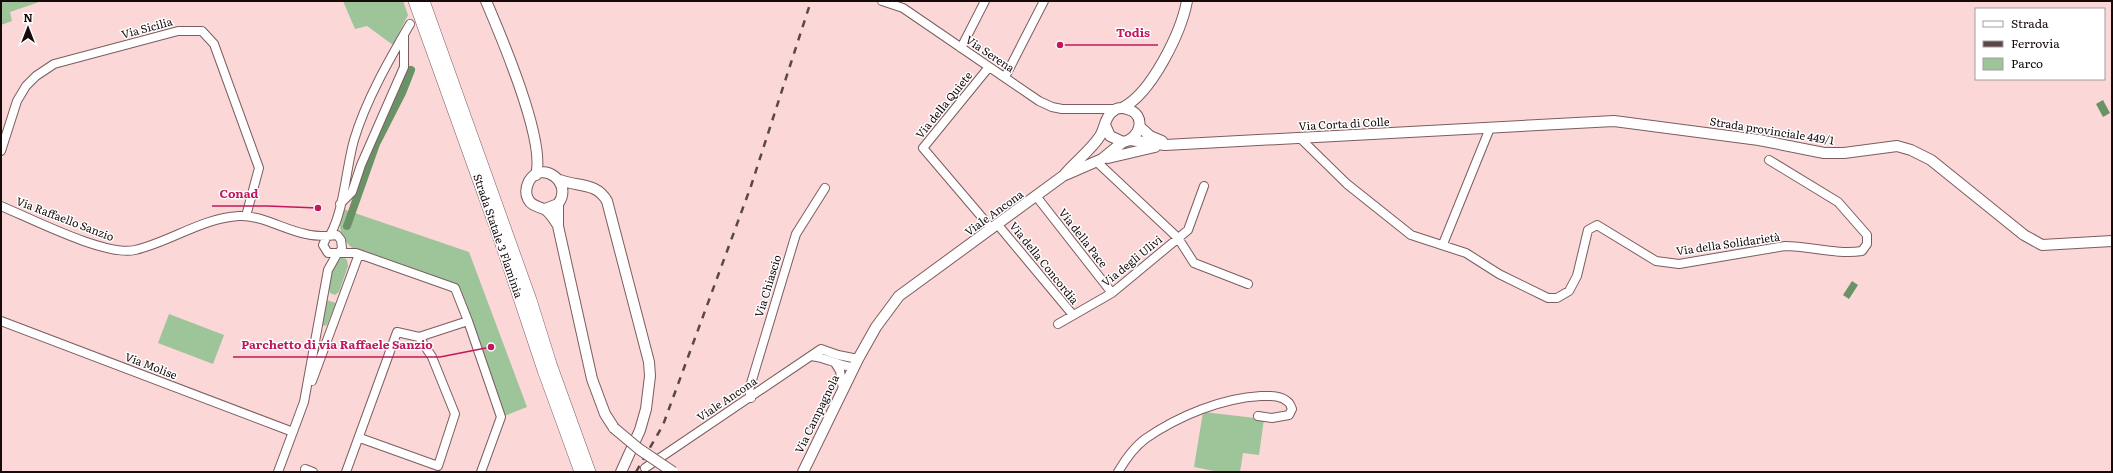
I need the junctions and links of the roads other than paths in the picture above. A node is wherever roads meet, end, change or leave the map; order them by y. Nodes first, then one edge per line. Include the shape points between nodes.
1 (414, 1) edge
2 (424, 1) edge
3 (486, 1) edge
4 (882, 1) edge
5 (985, 1) edge
6 (1044, 1) edge
7 (1187, 1) edge
8 (410, 24) dead end
9 (404, 35) junction
10 (961, 48) junction
11 (989, 67) junction
12 (1005, 77) junction
13 (1140, 94) junction
14 (1090, 108) junction
15 (1119, 109) junction
16 (1137, 115) junction
17 (1106, 125) junction
18 (1516, 126) joint
19 (1140, 127) junction
20 (1490, 128) junction
21 (1300, 138) junction
22 (1127, 141) junction
23 (1169, 145) junction
24 (1, 151) edge
25 (538, 154) junction
26 (1082, 155) junction
27 (1769, 160) dead end
28 (1096, 162) junction
29 (551, 174) junction
30 (536, 175) junction
31 (1063, 176) junction
32 (560, 180) junction
33 (578, 185) junction
34 (1204, 186) dead end
35 (825, 188) dead end
36 (1036, 196) junction
37 (560, 200) junction
38 (340, 204) junction
39 (1, 206) edge
40 (545, 209) junction
41 (246, 216) junction
42 (337, 219) junction
43 (558, 226) junction
44 (995, 227) junction
45 (306, 234) junction
46 (328, 236) junction
47 (1178, 238) junction
48 (341, 240) junction
49 (2112, 241) edge
50 (1443, 244) junction
51 (324, 250) junction
52 (338, 253) junction
53 (357, 254) junction
54 (328, 270) junction
55 (1248, 284) dead end
56 (1112, 293) junction
57 (899, 296) joint
58 (1073, 315) junction
59 (1, 321) edge
60 (468, 321) junction
61 (1058, 324) dead end
62 (419, 338) junction
63 (811, 356) junction
64 (835, 362) junction
65 (855, 363) junction
66 (843, 389) junction
67 (752, 398) junction
68 (304, 402) junction
69 (1258, 416) dead end
70 (293, 432) junction
71 (360, 438) junction
72 (645, 468) dead end
73 (278, 472) edge
74 (346, 472) edge
75 (481, 472) edge
76 (580, 472) edge
77 (590, 472) edge
78 (621, 472) edge
79 (673, 472) edge
80 (803, 472) edge
81 (1118, 472) edge

1 - 76 highway, Strada Statale 3 Flaminia
2 - 77 highway, Strada Statale 3 Flaminia
3 - 25 main road via 514,71
4 - 10 street, Via Serena via 903,8
5 - 10 street
6 - 12 street
7 - 13 main road via 1174,42
8 - 9 street
9 - 38 street via 375,89 355,138
9 - 38 street via 404,67 361,164 352,192
10 - 11 street, Via Serena
11 - 12 street, Via Serena
11 - 44 street, Via della Quiete via 923,148
12 - 14 street, Via Serena via 1052,107
13 - 15 main road via 1132,103
13 - 16 main road
14 - 15 street, Via Serena
14 - 17 street via 1101,114
15 - 16 main road via 1133,111
15 - 17 main road via 1109,114
16 - 19 main road
17 - 22 main road via 1110,136 1118,142
17 - 26 main road, Viale Ancona via 1099,138
18 - 20 main road, Via Corta di Colle
18 - 49 main road, Strada provinciale 449/1 via 1624,122 1759,140 1834,154 1890,146 1903,147 1931,160 2024,234 2042,245
19 - 22 main road via 1135,137
19 - 23 main road, Via Corta di Colle via 1150,136
20 - 21 main road, Via Corta di Colle
20 - 50 street
21 - 23 main road, Via Corta di Colle
21 - 50 street, Via della Solidarietà via 1347,184 1411,234
22 - 23 main road, Via Corta di Colle
22 - 28 main road, Viale Ancona
23 - 28 main road, Viale Ancona via 1126,152
24 - 41 street, Via Sicilia via 17,101 26,86 54,64 178,31 202,31 214,44 259,168
25 - 29 main road
25 - 30 main road via 539,166
26 - 28 street via 1084,162
26 - 31 main road, Viale Ancona
27 - 50 street, Via della Solidarietà via 1838,202 1867,235 1867,244 1862,251 1850,253 1785,246 1678,264 1656,261 1597,225 1588,230 1577,276 1569,291 1557,298 1548,298 1499,274 1466,253
28 - 31 main road, Viale Ancona
28 - 47 street, Via degli Ulivi
29 - 30 main road via 546,172
29 - 32 main road
30 - 40 main road via 528,184 527,195 533,205
31 - 36 main road, Viale Ancona
32 - 33 main road
32 - 37 main road via 563,191
33 - 37 main road
33 - 78 main road via 592,186 607,201 649,362 646,409 640,430
34 - 47 street, Via degli Ulivi via 1188,230
35 - 67 street, Via Chiascio via 796,234 749,390
36 - 44 main road, Viale Ancona
36 - 56 street, Via della Pace
37 - 40 main road
37 - 43 main road
38 - 42 street
39 - 41 street, Via Raffaello Sanzio via 105,248 123,252 137,250 223,219
40 - 43 main road
41 - 45 street, Via Raffaello Sanzio
42 - 46 street
42 - 48 street
43 - 79 main road, bridge via 592,379 605,414 614,428
44 - 57 main road, Viale Ancona
44 - 58 street, Via della Concordia
45 - 46 street, Via Raffaello Sanzio
45 - 51 street, Via Raffaello Sanzio
46 - 48 street
46 - 51 street via 323,242
47 - 55 street, Via degli Ulivi via 1194,262
47 - 56 street, Via degli Ulivi
48 - 52 street via 342,248
48 - 53 street
51 - 52 street via 331,254
51 - 54 street
52 - 53 street
52 - 54 street
53 - 60 street via 455,288
53 - 68 street
54 - 68 street
56 - 58 street, Via degli Ulivi
57 - 65 main road, Via Campagnola via 876,327
58 - 61 street, Via degli Ulivi
59 - 70 street, Via Molise
60 - 62 street
60 - 75 street via 501,417
62 - 71 street via 397,332
62 - 71 street via 432,357 455,414 438,466
63 - 64 street, Via Campagnola via 825,357
63 - 65 street, Viale Ancona via 821,349
63 - 67 street, Viale Ancona
64 - 65 street, Via Campagnola
64 - 66 street via 840,371
65 - 66 main road, Via Campagnola
66 - 80 main road, Via Campagnola
67 - 72 street, Viale Ancona
68 - 70 street
69 - 81 street via 1282,417 1289,415 1292,410 1288,402 1280,397 1269,396 1231,399 1215,404 1145,439 1126,459
70 - 73 street
71 - 74 street

